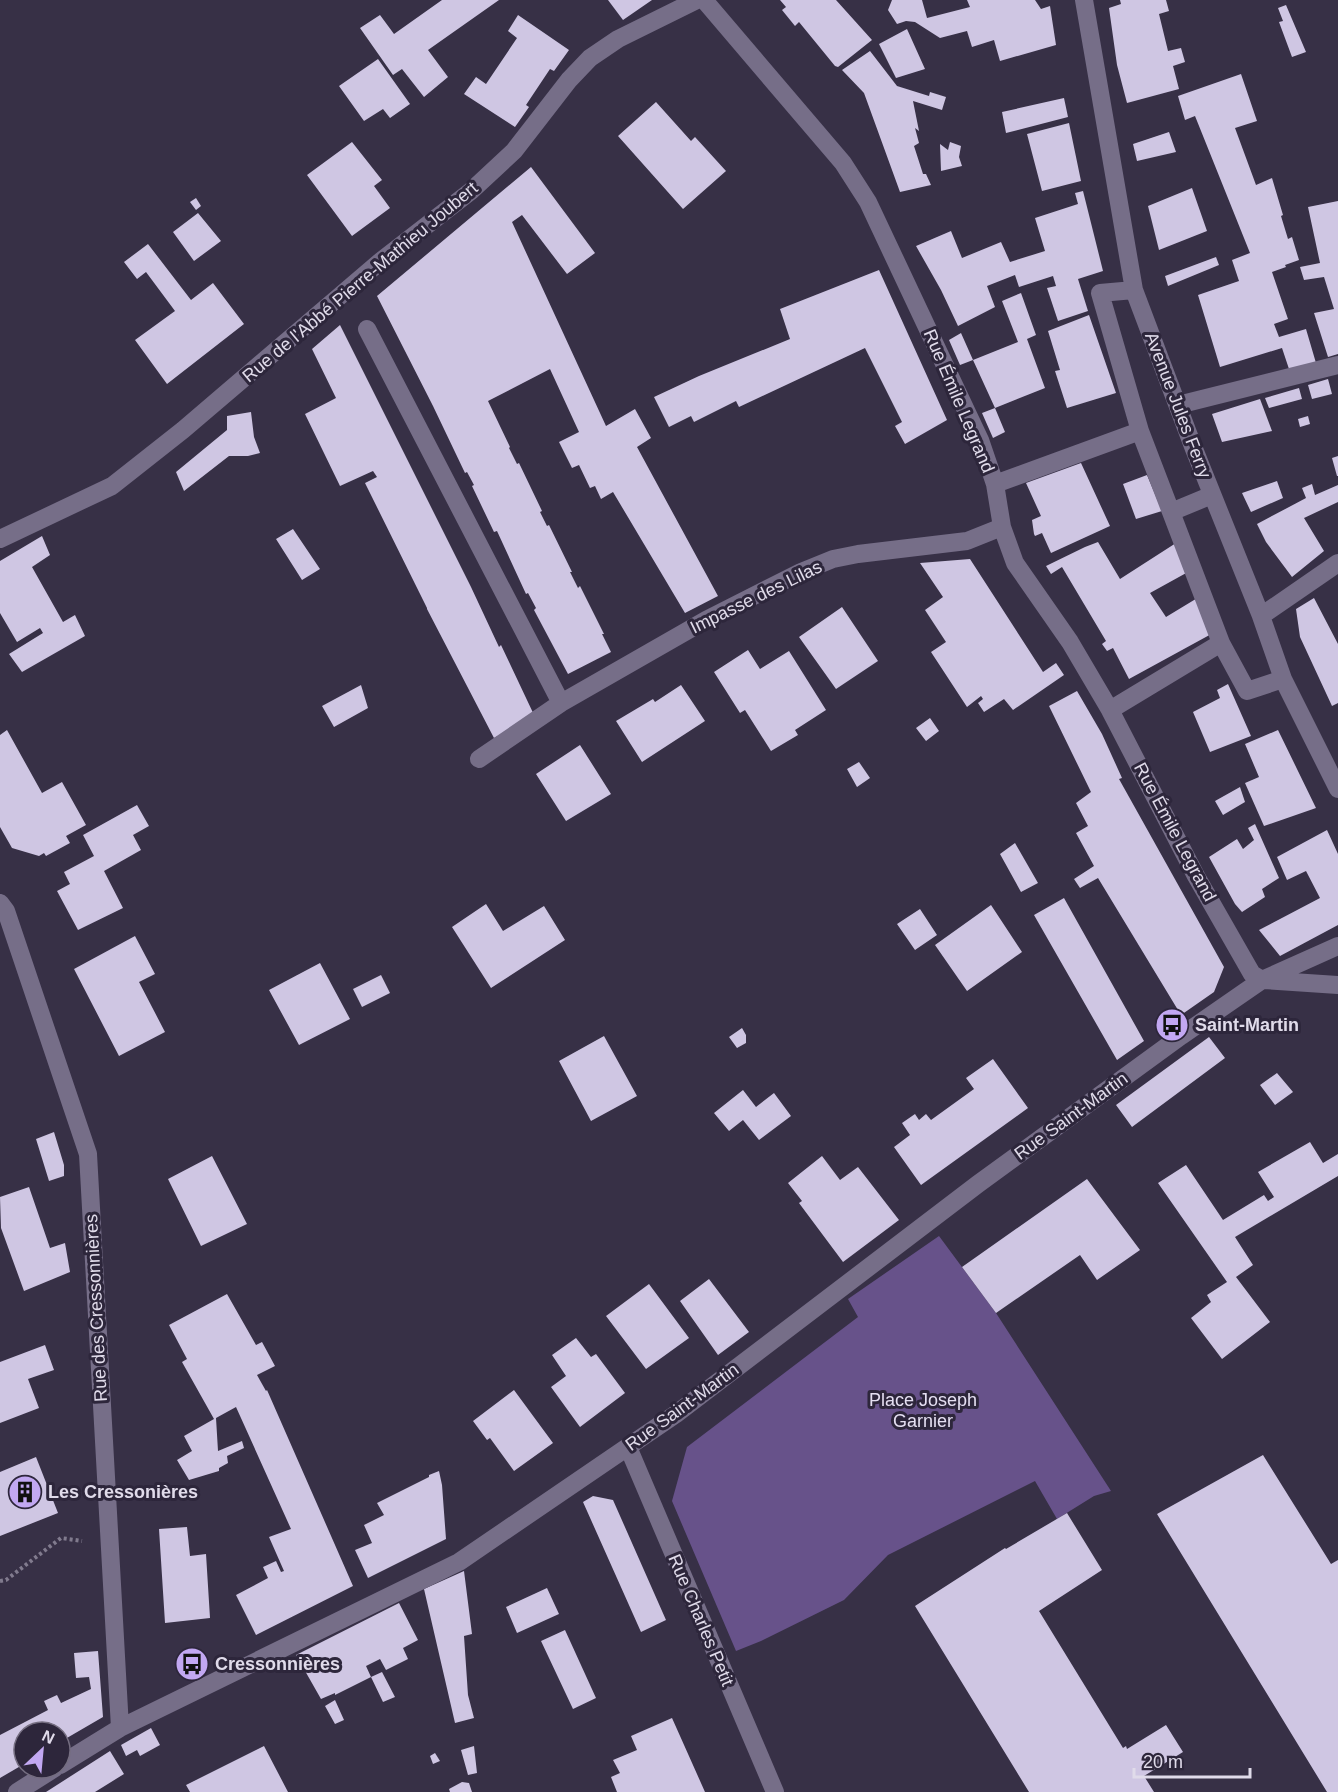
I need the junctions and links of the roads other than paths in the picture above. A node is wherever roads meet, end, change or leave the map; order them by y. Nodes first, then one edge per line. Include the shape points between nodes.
1 (697, 0) edge
2 (704, 0) edge
3 (1084, 0) edge
4 (1134, 290) junction
5 (367, 329) dead end
6 (1338, 364) edge
7 (1178, 405) junction
8 (1140, 431) junction
9 (995, 484) junction
10 (1212, 495) junction
11 (1171, 512) junction
12 (1002, 527) junction
13 (0, 539) edge
14 (1338, 563) edge
15 (1261, 616) junction
16 (1221, 643) junction
17 (1283, 679) junction
18 (561, 703) junction
19 (1110, 710) junction
20 (479, 759) dead end
21 (1338, 789) edge
22 (0, 903) edge
23 (1338, 946) edge
24 (1262, 980) junction
25 (1338, 985) edge
26 (628, 1447) junction
27 (120, 1728) junction
28 (72, 1758) edge
29 (36, 1780) edge
30 (17, 1792) edge
31 (775, 1792) edge

1 - 13 street, Rue de l'Abbé Pierre-Mathieu Joubert via 618,39 590,58 514,151 471,191 382,260 112,486
2 - 9 street, Rue Émile Legrand via 843,163 868,202 980,440
3 - 4 street, Avenue Jules Ferry
4 - 7 street, Avenue Jules Ferry
4 - 8 street via 1100,293
5 - 18 street
6 - 7 street
7 - 10 street, Avenue Jules Ferry
8 - 9 street
8 - 11 street
9 - 12 street, Rue Émile Legrand
10 - 11 street
10 - 15 street, Avenue Jules Ferry
11 - 16 street
12 - 18 street, Impasse des Lilas via 967,541 858,554 822,563 706,620
12 - 19 street, Rue Émile Legrand via 1015,563 1070,642
14 - 15 street
15 - 17 street, Avenue Jules Ferry
16 - 17 street via 1247,692
16 - 19 street
17 - 21 street, Avenue Jules Ferry
18 - 20 street, Impasse des Lilas
19 - 24 street, Rue Émile Legrand via 1196,876 1252,974
22 - 27 street, Rue des Cressonnières via 6,911 88,1154
23 - 24 street, Rue Saint-Martin
24 - 25 street
24 - 26 street, Rue Saint-Martin via 978,1184
26 - 27 street, Rue Saint-Martin via 459,1562
26 - 31 street, Rue Charles Petit
27 - 28 street, Rue Saint-Martin
29 - 30 street

